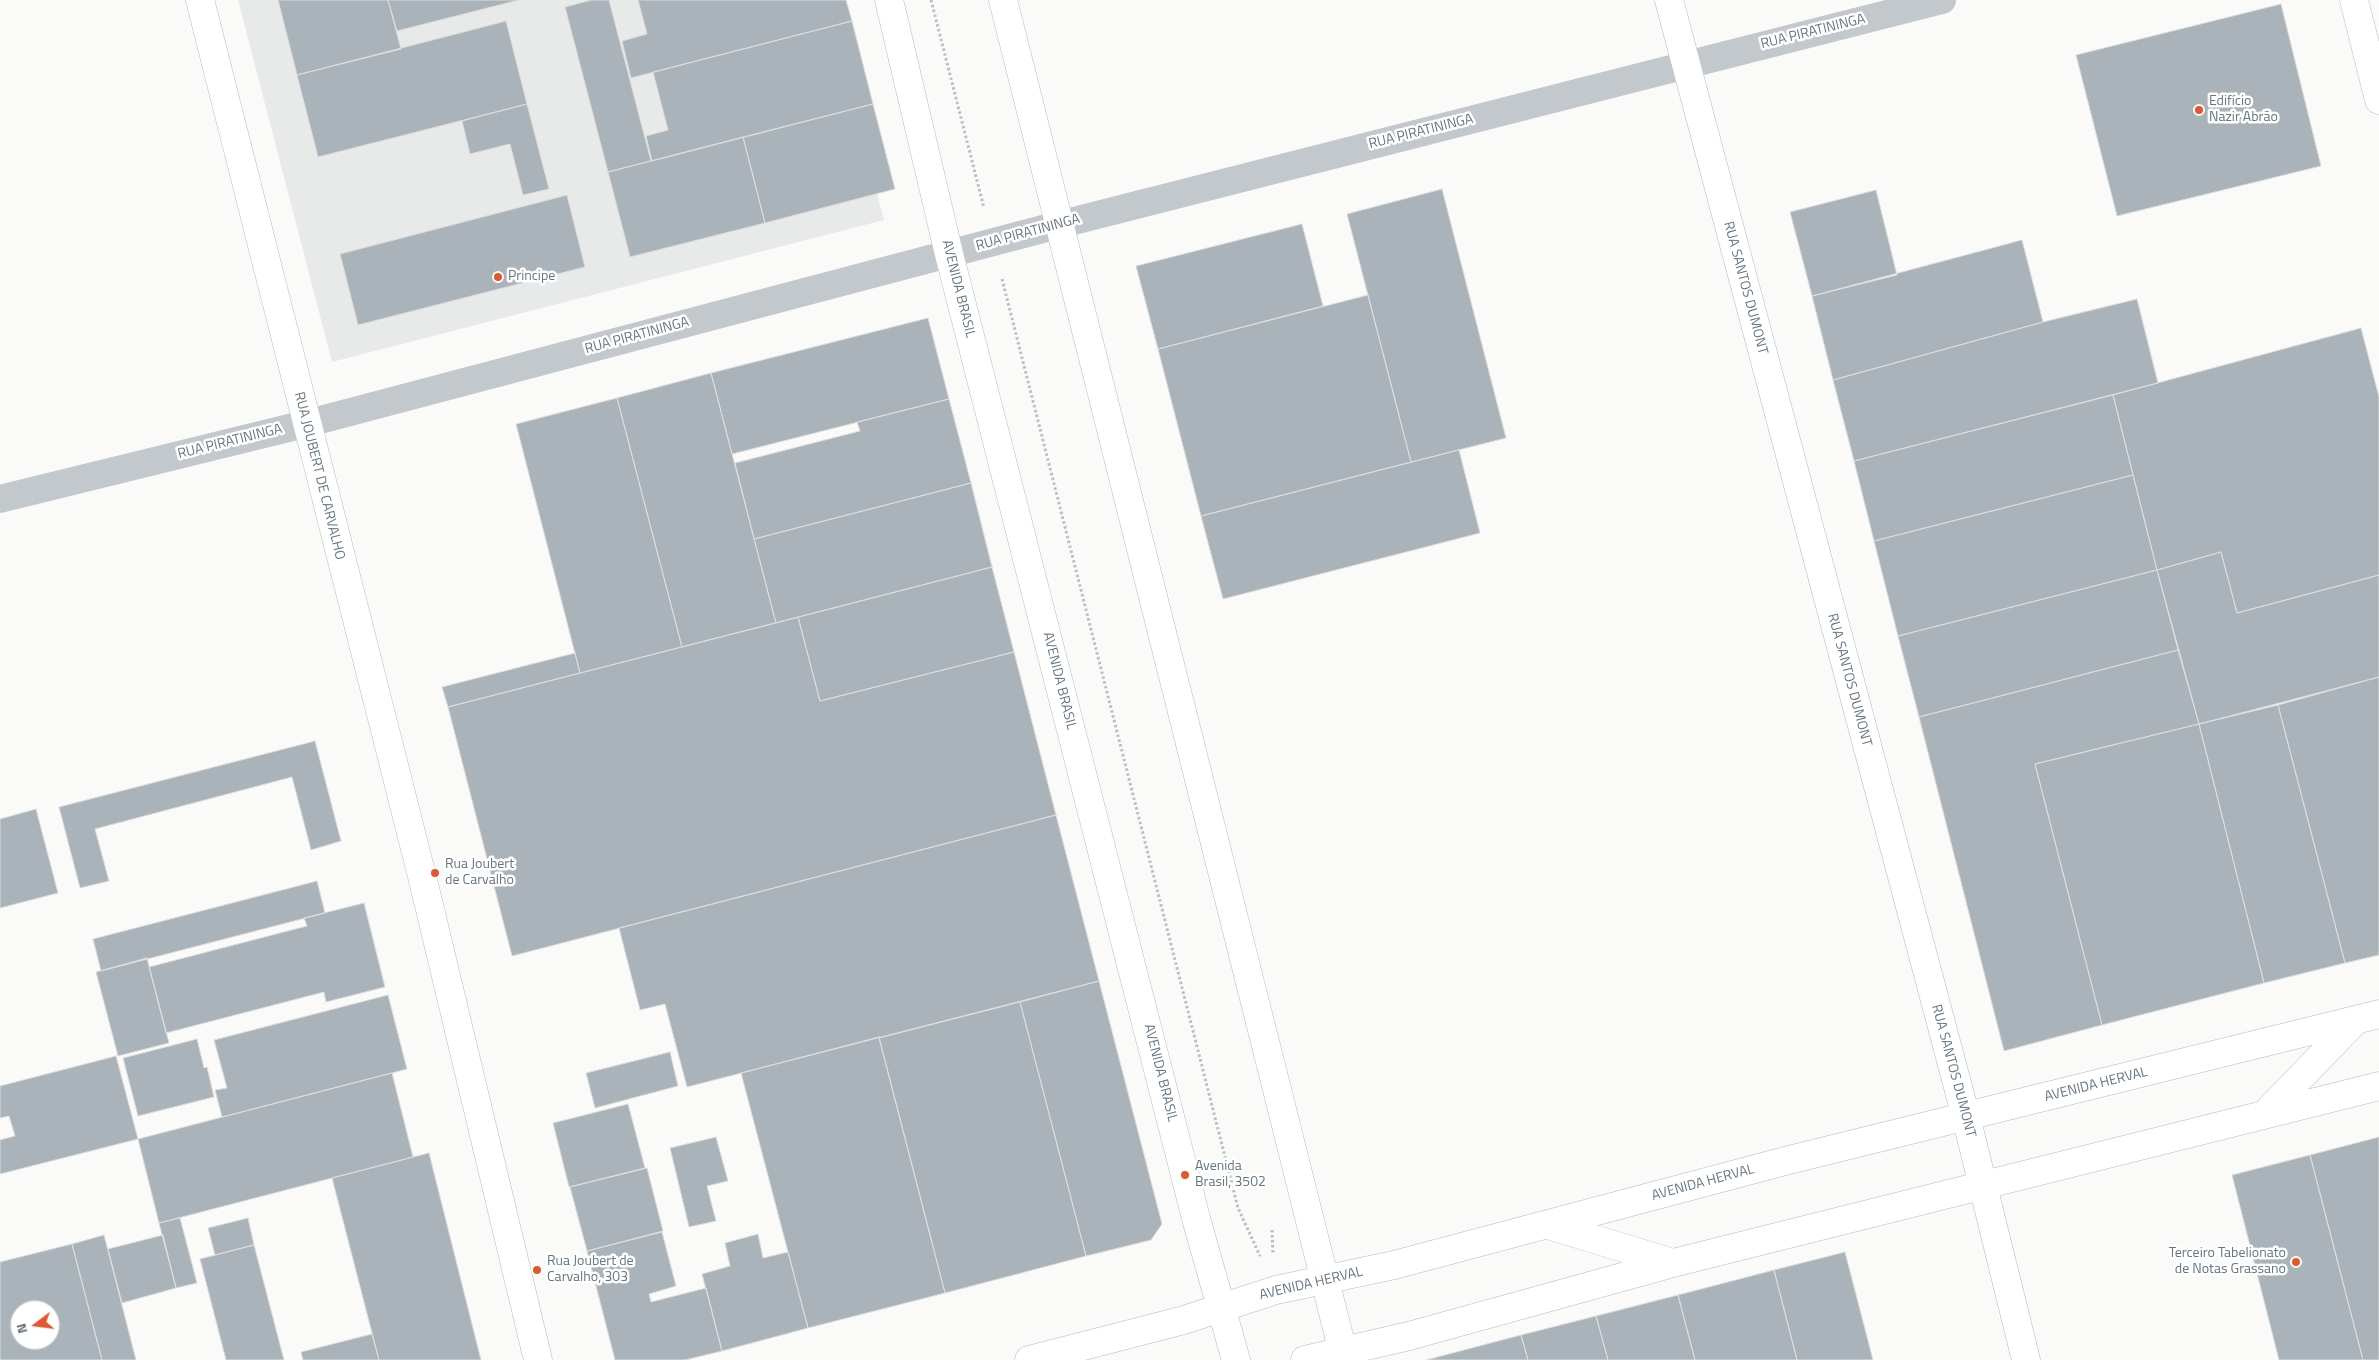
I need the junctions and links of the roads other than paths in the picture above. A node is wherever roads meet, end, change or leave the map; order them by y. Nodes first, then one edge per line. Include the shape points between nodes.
1 (200, 0) edge
2 (889, 0) edge
3 (1004, 0) edge
4 (1669, 0) edge
5 (1942, 0) edge
6 (2354, 0) edge
7 (1686, 65) junction
8 (2379, 100) edge
9 (1058, 225) junction
10 (949, 254) junction
11 (305, 424) junction
12 (0, 499) edge
13 (2368, 1017) edge
14 (2379, 1086) edge
15 (2265, 1114) junction
16 (1966, 1118) junction
17 (1982, 1187) junction
18 (1548, 1225) junction
19 (1672, 1263) junction
20 (1324, 1280) junction
21 (1222, 1306) junction
22 (1344, 1355) edge
23 (538, 1360) edge
24 (1029, 1360) edge
25 (1236, 1360) edge
26 (1305, 1360) edge
27 (2026, 1360) edge

1 - 11 main road, RUA JOUBERT DE CARVALHO
2 - 10 main road, AVENIDA BRASIL
3 - 9 main road
4 - 7 main road, RUA SANTOS DUMONT
5 - 7 street, RUA PIRATININGA
6 - 8 main road
7 - 9 street, RUA PIRATININGA
7 - 16 main road, RUA SANTOS DUMONT
9 - 10 street, RUA PIRATININGA
9 - 20 main road
10 - 11 street, RUA PIRATININGA
10 - 21 main road, AVENIDA BRASIL via 1197,1222
11 - 12 street, RUA PIRATININGA
11 - 23 main road, RUA JOUBERT DE CARVALHO via 422,876
13 - 15 main road
13 - 16 main road, AVENIDA HERVAL
14 - 15 main road
15 - 17 main road
16 - 17 main road, RUA SANTOS DUMONT
16 - 18 main road, AVENIDA HERVAL via 1785,1161
17 - 19 main road
17 - 27 main road, RUA SANTOS DUMONT
18 - 19 main road
18 - 20 main road, AVENIDA HERVAL
19 - 22 main road
20 - 21 main road, AVENIDA HERVAL
20 - 22 main road
21 - 24 main road, AVENIDA HERVAL via 1184,1320
21 - 25 main road, AVENIDA BRASIL
22 - 26 main road

